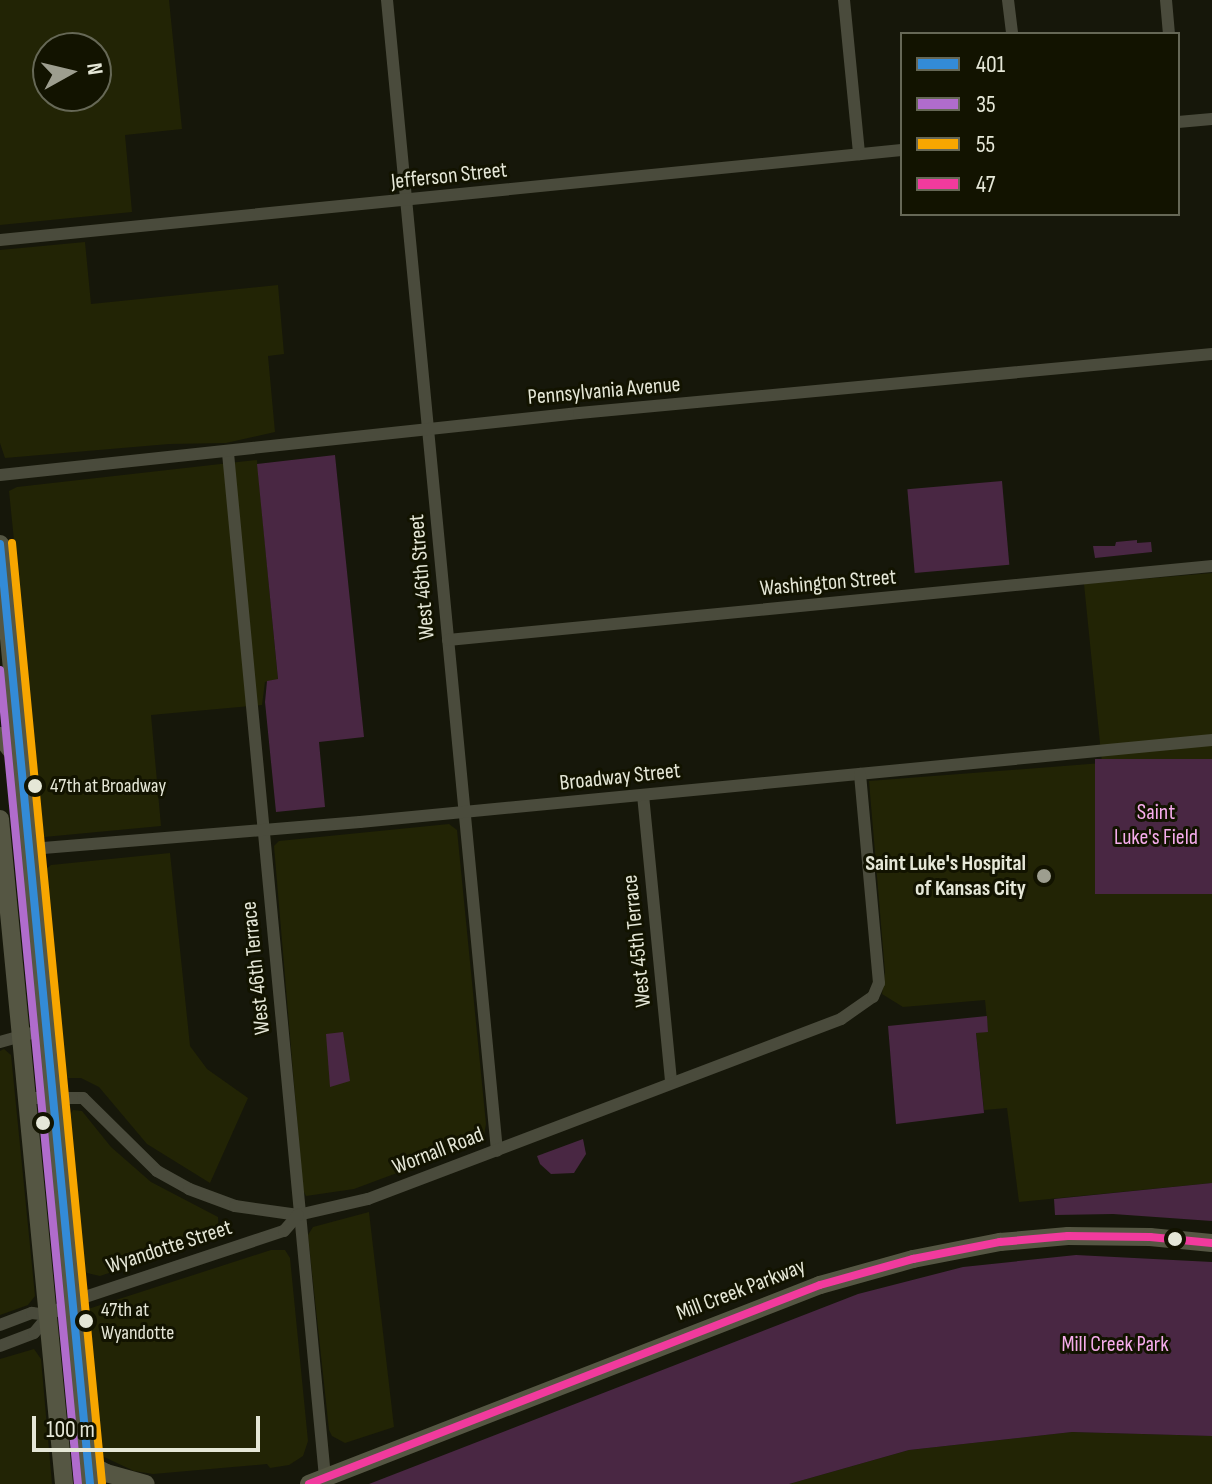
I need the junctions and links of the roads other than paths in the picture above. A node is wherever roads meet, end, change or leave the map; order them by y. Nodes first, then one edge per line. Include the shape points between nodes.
1 (387, 0) edge
2 (844, 0) edge
3 (1008, 0) edge
4 (1166, 0) edge
5 (1012, 32) edge
6 (1169, 32) edge
7 (1212, 119) edge
8 (1180, 122) edge
9 (900, 150) edge
10 (859, 154) junction
11 (406, 200) junction
12 (0, 240) edge
13 (1212, 354) edge
14 (428, 428) junction
15 (228, 453) junction
16 (0, 475) edge
17 (0, 544) edge
18 (1212, 566) edge
19 (448, 640) junction
20 (9, 714) edge
21 (0, 736) edge
22 (1212, 740) edge
23 (23, 765) junction
24 (860, 774) junction
25 (643, 795) junction
26 (465, 812) junction
27 (0, 819) edge
28 (262, 830) junction
29 (31, 849) junction
30 (46, 1029) junction
31 (22, 1034) junction
32 (0, 1042) edge
33 (671, 1083) junction
34 (53, 1096) junction
35 (28, 1098) junction
36 (497, 1151) junction
37 (298, 1215) junction
38 (1212, 1243) edge
39 (73, 1301) junction
40 (49, 1315) junction
41 (0, 1325) edge
42 (0, 1346) edge
43 (88, 1463) junction
44 (317, 1481) edge
45 (64, 1484) edge
46 (90, 1484) edge
47 (146, 1484) edge

1 - 11 street, West 46th Street
2 - 10 street
3 - 5 street
4 - 6 street
7 - 8 street
9 - 10 street, Jefferson Street
10 - 11 street, Jefferson Street
11 - 12 street, Jefferson Street
11 - 14 street, West 46th Street
13 - 14 street, Pennsylvania Avenue
14 - 15 street, Pennsylvania Avenue
14 - 19 street, West 46th Street
15 - 16 street, Pennsylvania Avenue
15 - 28 street, West 46th Terrace
17 - 20 main road
18 - 19 street, Washington Street
19 - 26 street, West 46th Street
20 - 23 main road
21 - 23 main road
22 - 24 street, Broadway Street
23 - 29 main road
24 - 25 street, Broadway Street
24 - 33 street, Wornall Road via 879,983 873,997 841,1019
25 - 26 street, Broadway Street
25 - 33 street, West 45th Terrace
26 - 28 street, Broadway Street
26 - 36 street, West 46th Street
27 - 31 main road
28 - 29 street, Broadway Street
28 - 37 street, West 46th Terrace
29 - 30 main road
30 - 31 street
30 - 34 main road
31 - 32 street
31 - 35 main road
33 - 36 street, Wornall Road
34 - 35 street, Wornall Road
34 - 37 street, Wornall Road via 83,1098 157,1171 189,1189 235,1206
34 - 39 main road
35 - 40 main road
36 - 37 street, Wornall Road via 368,1199
37 - 39 street, Wyandotte Street via 284,1231
37 - 44 street, West 46th Terrace
38 - 44 main road, Mill Creek Parkway via 1068,1236 1000,1242 913,1259 820,1285
39 - 40 street, Wyandotte Street
39 - 43 main road
40 - 41 street, Wyandotte Street via 32,1313
40 - 42 street, Wyandotte Street via 34,1333
40 - 45 main road
43 - 46 main road
43 - 47 main road

